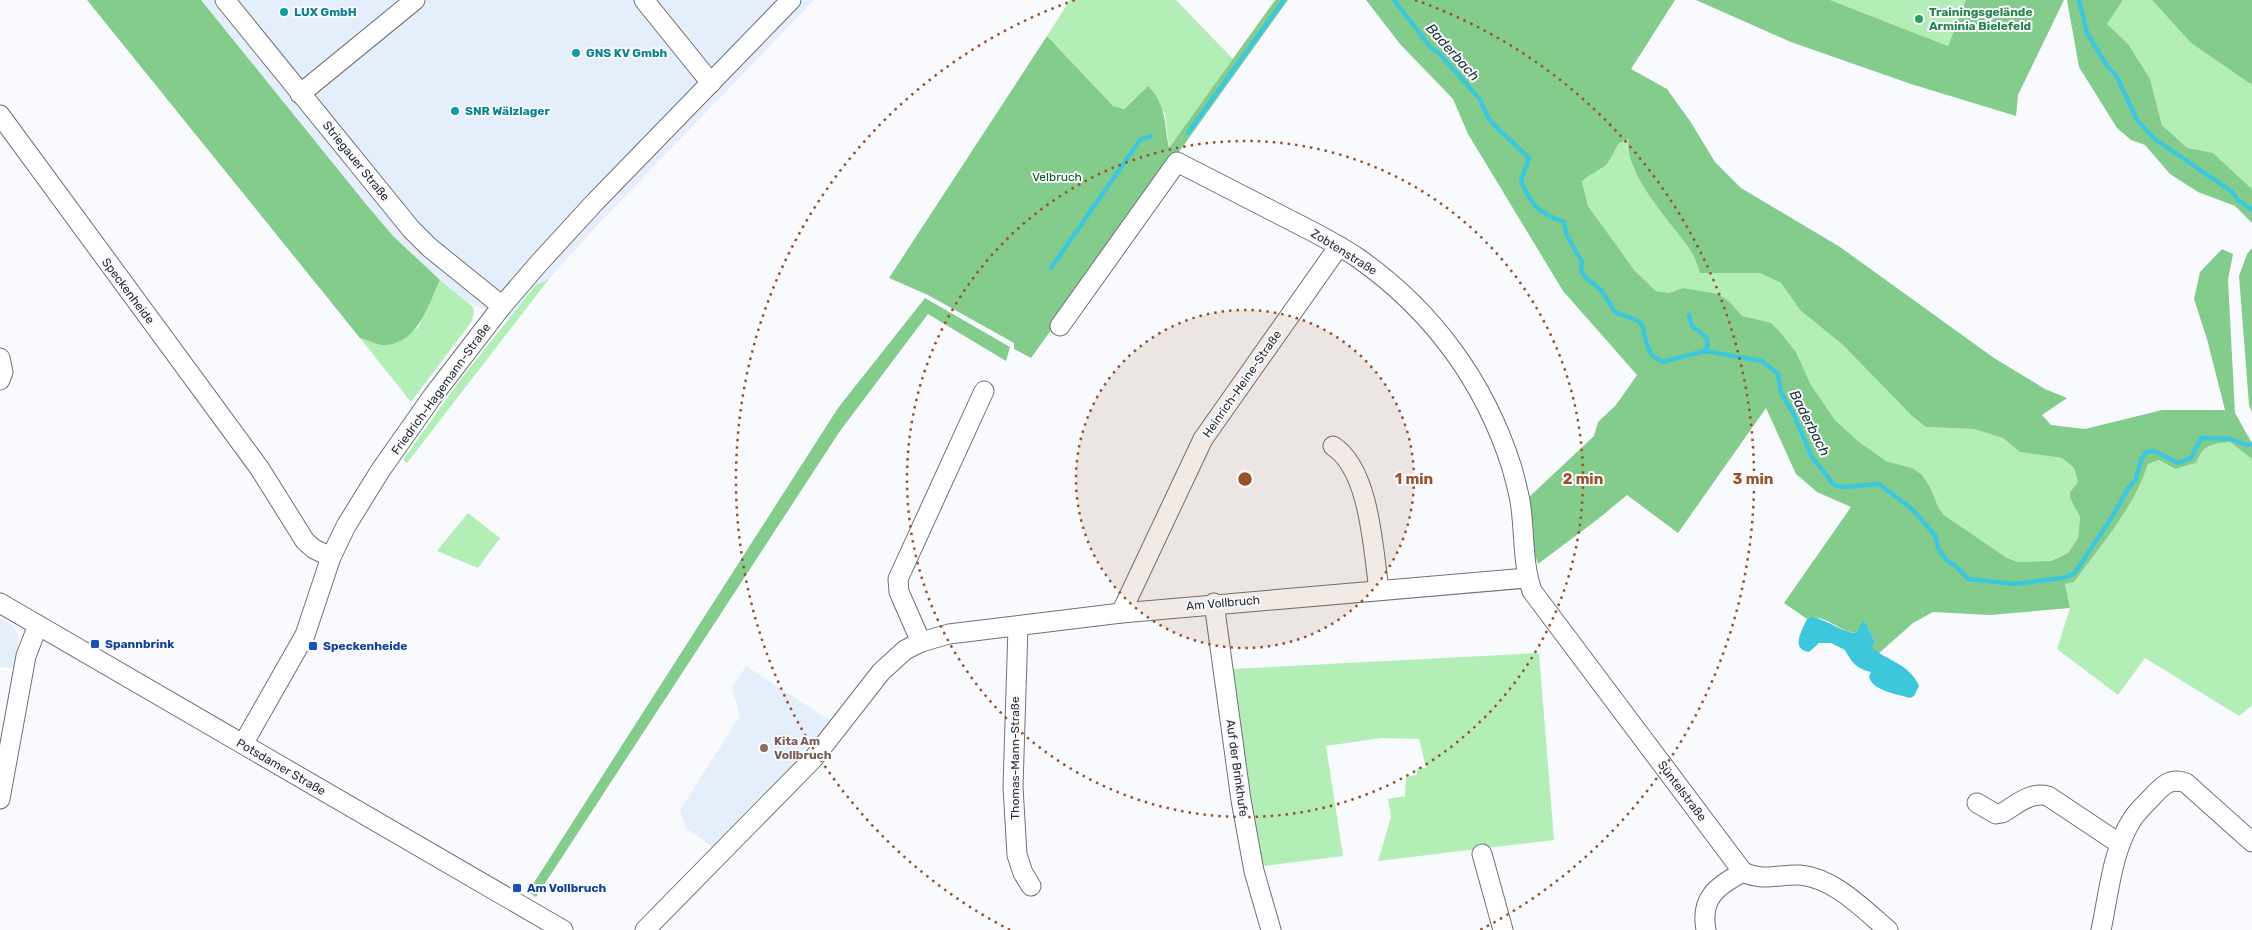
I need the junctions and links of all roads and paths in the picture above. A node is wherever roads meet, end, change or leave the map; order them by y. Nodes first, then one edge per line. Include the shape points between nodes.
1 (225, 0) edge
2 (415, 0) edge
3 (644, 0) edge
4 (791, 0) edge
5 (711, 83) junction
6 (300, 94) junction
7 (0, 115) edge
8 (1339, 246) junction
9 (502, 306) junction
10 (1060, 326) dead end
11 (0, 358) edge
12 (0, 380) edge
13 (984, 391) dead end
14 (1333, 446) dead end
15 (331, 557) junction
16 (1527, 578) junction
17 (1379, 590) junction
18 (0, 603) edge
19 (1214, 603) junction
20 (1121, 613) junction
21 (38, 625) junction
22 (1018, 627) junction
23 (921, 642) junction
24 (243, 744) junction
25 (0, 798) edge
26 (1977, 803) dead end
27 (2252, 842) edge
28 (2120, 844) junction
29 (1482, 854) dead end
30 (1743, 872) junction
31 (1031, 886) dead end
32 (562, 930) edge
33 (644, 930) edge
34 (1271, 930) edge
35 (1503, 930) edge
36 (1706, 930) edge
37 (1888, 930) edge
38 (2101, 930) edge

1 - 6 street, Striegauer Straße
2 - 6 street
3 - 5 street
4 - 5 street, Friedrich-Hagemann-Straße
5 - 9 street, Friedrich-Hagemann-Straße via 595,202
6 - 9 street, Striegauer Straße via 411,229
7 - 15 street, Speckenheide via 260,469 305,542
8 - 10 street, Zobtenstraße via 1177,162
8 - 16 street, Zobtenstraße via 1396,287 1421,310 1476,385 1512,468 1520,500
8 - 20 street, Heinrich-Heine-Straße via 1206,433
9 - 15 street, Friedrich-Hagemann-Straße via 380,471
11 - 12 street via 3,372
13 - 23 street via 898,579 899,592
14 - 17 street via 1343,452 1358,479 1367,510
15 - 24 street, Friedrich-Hagemann-Straße via 305,635
16 - 17 street, Am Vollbruch
16 - 30 street, Süntelstraße via 1539,602
17 - 19 street, Am Vollbruch
18 - 21 street, Potsdamer Straße
19 - 20 street, Am Vollbruch
19 - 34 street, Auf der Brinkhufe via 1241,800 1254,871
20 - 22 street, Am Vollbruch
21 - 24 street, Potsdamer Straße
21 - 25 street via 26,656
22 - 23 street, Am Vollbruch via 949,634
22 - 31 street, Thomas-Mann-Straße via 1013,787 1017,855
23 - 33 street, Am Vollbruch via 905,650 881,672 813,759
24 - 32 street, Potsdamer Straße
26 - 28 street via 1996,814 2040,793
27 - 28 street via 2195,790 2177,780 2160,787 2133,817
28 - 38 street
29 - 35 street
30 - 36 street via 1713,893 1706,905
30 - 37 street via 1754,878 1800,875 1823,881 1848,896

